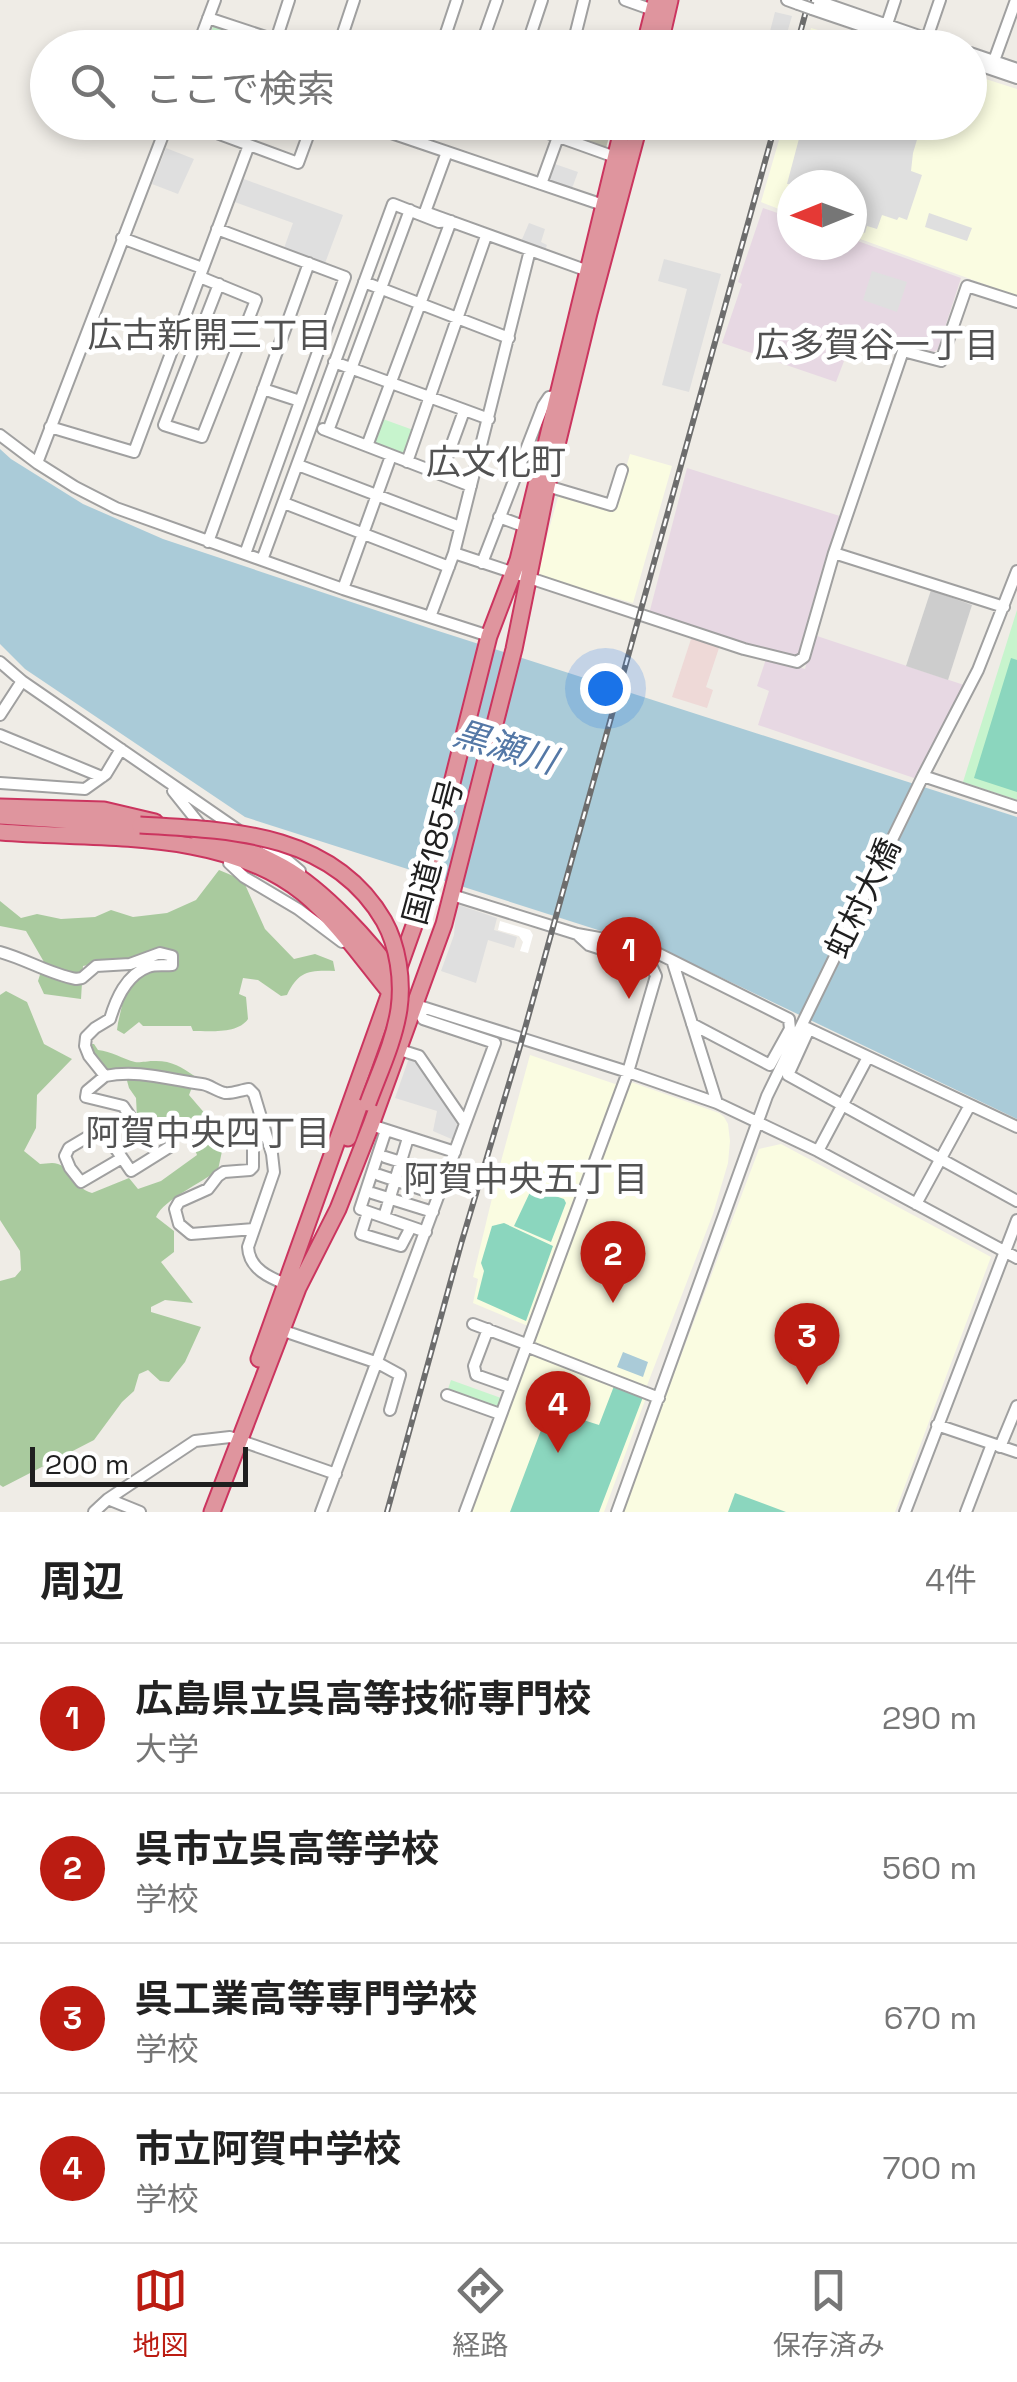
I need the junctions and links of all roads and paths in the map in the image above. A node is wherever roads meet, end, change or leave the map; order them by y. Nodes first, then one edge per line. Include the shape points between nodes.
1 (215, 0) edge
2 (289, 0) edge
3 (354, 0) edge
4 (457, 0) edge
5 (496, 0) edge
6 (542, 0) edge
7 (584, 0) edge
8 (625, 0) edge
9 (670, 0) edge
10 (895, 0) edge
11 (940, 0) edge
12 (1016, 0) edge
13 (792, 2) edge
14 (814, 4) edge
15 (655, 5) edge
16 (208, 18) junction
17 (886, 29) junction
18 (204, 30) edge
19 (245, 30) edge
20 (279, 30) edge
21 (344, 30) edge
22 (447, 30) edge
23 (486, 30) edge
24 (532, 30) edge
25 (576, 30) edge
26 (649, 30) edge
27 (663, 30) edge
28 (889, 30) edge
29 (931, 30) edge
30 (987, 62) edge
31 (987, 64) edge
32 (992, 65) junction
33 (1015, 70) edge
34 (161, 140) edge
35 (236, 140) edge
36 (306, 140) edge
37 (411, 140) edge
38 (552, 140) edge
39 (575, 140) edge
40 (619, 140) edge
41 (634, 140) edge
42 (249, 145) junction
43 (446, 152) junction
44 (614, 157) junction
45 (541, 184) junction
46 (610, 207) junction
47 (410, 210) junction
48 (450, 221) junction
49 (218, 229) junction
50 (486, 236) junction
51 (122, 238) junction
52 (530, 250) junction
53 (309, 263) junction
54 (588, 271) junction
55 (201, 272) junction
56 (364, 282) junction
57 (219, 284) junction
58 (381, 288) junction
59 (1017, 302) edge
60 (420, 303) junction
61 (456, 318) junction
62 (509, 338) junction
63 (334, 362) junction
64 (351, 368) junction
65 (392, 382) junction
66 (262, 389) junction
67 (558, 396) junction
68 (431, 397) junction
69 (300, 401) junction
70 (464, 410) junction
71 (489, 419) junction
72 (312, 425) junction
73 (50, 427) junction
74 (328, 430) junction
75 (0, 435) edge
76 (367, 446) junction
77 (391, 456) junction
78 (407, 462) junction
79 (37, 463) junction
80 (298, 465) junction
81 (622, 470) dead end
82 (440, 474) junction
83 (471, 486) junction
84 (547, 486) junction
85 (376, 495) junction
86 (284, 503) junction
87 (499, 517) junction
88 (460, 527) junction
89 (526, 527) junction
90 (362, 532) junction
91 (208, 542) junction
92 (454, 553) junction
93 (834, 553) junction
94 (245, 554) junction
95 (262, 560) junction
96 (482, 563) junction
97 (449, 566) junction
98 (1017, 570) edge
99 (521, 575) junction
100 (343, 588) junction
101 (1004, 607) junction
102 (430, 618) junction
103 (488, 638) junction
104 (0, 662) edge
105 (22, 682) junction
106 (0, 715) edge
107 (0, 735) edge
108 (121, 748) junction
109 (152, 769) junction
110 (924, 776) junction
111 (102, 777) junction
112 (0, 784) edge
113 (0, 807) edge
114 (1017, 807) edge
115 (0, 816) edge
116 (201, 826) dead end
117 (0, 828) edge
118 (140, 829) junction
119 (230, 863) dead end
120 (453, 892) junction
121 (331, 905) junction
122 (577, 934) junction
123 (0, 952) edge
124 (672, 962) junction
125 (375, 974) junction
126 (395, 975) junction
127 (389, 992) junction
128 (416, 1005) junction
129 (800, 1023) junction
130 (692, 1024) junction
131 (400, 1050) junction
132 (868, 1057) junction
133 (628, 1072) junction
134 (105, 1076) junction
135 (717, 1104) junction
136 (844, 1104) junction
137 (970, 1105) junction
138 (758, 1121) junction
139 (465, 1124) junction
140 (1017, 1127) edge
141 (378, 1128) junction
142 (266, 1136) junction
143 (408, 1138) junction
144 (818, 1151) junction
145 (455, 1152) junction
146 (385, 1157) dead end
147 (122, 1158) junction
148 (941, 1158) junction
149 (402, 1162) junction
150 (379, 1175) dead end
151 (446, 1176) junction
152 (395, 1181) junction
153 (372, 1193) dead end
154 (440, 1194) junction
155 (390, 1198) junction
156 (1017, 1201) edge
157 (916, 1204) junction
158 (368, 1212) junction
159 (433, 1212) junction
160 (384, 1217) junction
161 (1017, 1220) edge
162 (411, 1227) junction
163 (254, 1228) junction
164 (426, 1232) junction
165 (1006, 1252) junction
166 (1017, 1258) edge
167 (292, 1286) junction
168 (473, 1324) dead end
169 (488, 1329) junction
170 (281, 1330) junction
171 (526, 1345) junction
172 (378, 1362) junction
173 (510, 1387) junction
174 (447, 1395) dead end
175 (659, 1398) junction
176 (1017, 1406) edge
177 (390, 1410) dead end
178 (500, 1414) junction
179 (938, 1425) junction
180 (234, 1438) junction
181 (996, 1445) junction
182 (1017, 1452) edge
183 (336, 1474) junction
184 (108, 1499) junction
185 (94, 1512) edge
186 (140, 1512) edge
187 (201, 1512) edge
188 (212, 1512) edge
189 (321, 1512) edge
190 (465, 1512) edge
191 (617, 1512) edge
192 (905, 1512) edge
193 (966, 1512) edge

1 - 16 street
2 - 20 street
3 - 21 street
4 - 22 street
5 - 23 street
6 - 24 street
7 - 25 street
8 - 15 street
9 - 27 highway
10 - 17 street
11 - 29 street
12 - 32 street
13 - 14 street, bridge
14 - 17 street
15 - 26 highway
16 - 18 street
16 - 19 street
17 - 28 street
30 - 32 street
31 - 32 street
32 - 33 street
34 - 51 street
35 - 42 street
36 - 42 street via 298,163
37 - 43 street
38 - 45 street
39 - 44 street
40 - 44 highway, 国道185号
41 - 46 highway, 国道185号
42 - 49 street
43 - 45 street
43 - 48 street via 425,212
44 - 46 highway, 国道185号
45 - 46 street
46 - 54 highway, 国道185号
46 - 84 highway, 国道185号
47 - 48 street
47 - 56 street via 393,204
47 - 58 street
48 - 50 street
48 - 60 street
49 - 53 street
49 - 55 street
50 - 52 street
50 - 61 street
51 - 55 street
51 - 73 street
52 - 54 street
52 - 62 street
53 - 66 street
53 - 69 street via 345,277
54 - 67 highway, 国道185号
55 - 57 street
55 - 73 street via 134,452
56 - 58 street
56 - 63 street
57 - 57 street via 256,300 202,437 164,424
58 - 60 street
58 - 64 street
59 - 93 street via 968,286 941,361 902,351
60 - 61 street
60 - 65 street
61 - 62 street
61 - 68 street
62 - 71 street
63 - 64 street
63 - 72 street
64 - 65 street
64 - 74 street
65 - 68 street
65 - 76 street
66 - 69 street
66 - 91 street
67 - 87 street via 542,406
67 - 89 highway, 国道185号
68 - 70 street
68 - 78 street
69 - 94 street
70 - 71 street
70 - 82 street
71 - 83 street
72 - 74 street
72 - 80 street
73 - 79 street
74 - 76 street
75 - 79 street
76 - 77 street
77 - 78 street
77 - 85 street
78 - 82 street
79 - 91 street via 116,508
80 - 85 street
80 - 86 street
81 - 84 street via 611,505
82 - 83 street
83 - 88 street
84 - 99 highway, 国道185号
85 - 88 street
85 - 90 street
86 - 90 street
86 - 95 street
87 - 89 street
87 - 96 street
88 - 92 street
89 - 99 highway, 国道185号
90 - 97 street
90 - 100 street
91 - 94 street
92 - 96 street
92 - 97 street
93 - 99 street via 804,657 796,662
93 - 101 street
94 - 95 street
95 - 100 street
96 - 99 street
97 - 102 street
98 - 101 street, 虹村大橋
99 - 103 highway, 国道185号
99 - 120 highway, 国道185号 via 514,649
100 - 102 street
101 - 110 street, 虹村大橋
102 - 103 street
103 - 126 highway, 国道185号 via 426,888
104 - 105 street
105 - 106 street
105 - 108 street
107 - 111 street
108 - 109 street
108 - 111 street
109 - 116 street
109 - 121 street via 279,853
110 - 114 street
110 - 129 street, 虹村大橋
111 - 112 street via 86,789
113 - 121 highway via 104,810 197,832 278,864
115 - 118 highway
117 - 118 highway
117 - 125 highway via 200,847 252,863 316,905
118 - 167 highway, bridge via 230,833 304,850 361,887 392,940 400,990 391,1043
119 - 125 street via 319,923
120 - 122 street
120 - 128 highway, 国道185号
121 - 126 highway
122 - 124 street via 626,943
122 - 133 street via 590,945 651,965 656,976
123 - 134 street via 76,979 96,966 130,964 160,952 172,956 172,964 134,976 110,1019 86,1037 89,1056
124 - 129 street
124 - 130 street
125 - 127 highway
126 - 127 highway, 国道185号
126 - 128 highway
127 - 128 highway
127 - 167 highway, 国道185号
128 - 131 highway, 国道185号
128 - 133 street
128 - 139 street via 423,1019 495,1044
129 - 130 street via 770,1065
129 - 132 street
129 - 136 street via 788,1075
129 - 138 street
130 - 135 street
131 - 139 street via 419,1056
131 - 141 highway, 国道185号
132 - 136 street
132 - 137 street
133 - 135 street
133 - 171 street
134 - 142 street via 167,1076 228,1094 248,1088
134 - 147 street via 87,1092 88,1100 123,1106 134,1122 172,1141 134,1170
135 - 138 street
136 - 144 street
136 - 148 street
137 - 140 street
137 - 148 street
138 - 144 street
138 - 175 street
139 - 145 street
141 - 143 street
141 - 158 street via 360,1209
141 - 167 highway, 国道185号
142 - 163 street via 274,1172
142 - 163 street via 253,1137 250,1170 224,1172 175,1209 190,1234
143 - 145 street
143 - 149 street
144 - 157 street
145 - 151 street
146 - 149 street
147 - 147 street via 101,1129 65,1156 82,1182
148 - 156 street
148 - 157 street
149 - 151 street
149 - 152 street
150 - 152 street
151 - 154 street
152 - 154 street
152 - 155 street
153 - 155 street
154 - 159 street
155 - 159 street
155 - 160 street
157 - 165 street
158 - 160 street
158 - 162 street via 361,1234 401,1246
159 - 164 street
160 - 162 street
161 - 165 street
162 - 164 street
163 - 167 street via 248,1255 263,1274
164 - 172 street
165 - 166 street
165 - 179 street
167 - 170 highway, 国道185号
167 - 180 highway, 国道185号
168 - 169 street
169 - 171 street
169 - 173 street via 476,1375
170 - 172 street
170 - 180 highway, 国道185号
171 - 173 street
171 - 175 street
172 - 177 street via 400,1374
172 - 183 street
173 - 178 street
174 - 178 street
175 - 191 street
176 - 181 street
178 - 190 street
179 - 181 street
179 - 192 street
180 - 183 street
180 - 184 street via 195,1440
180 - 187 highway, 国道185号
180 - 188 highway, 国道185号
181 - 182 street
181 - 193 street
183 - 189 street
184 - 185 street
184 - 186 street

